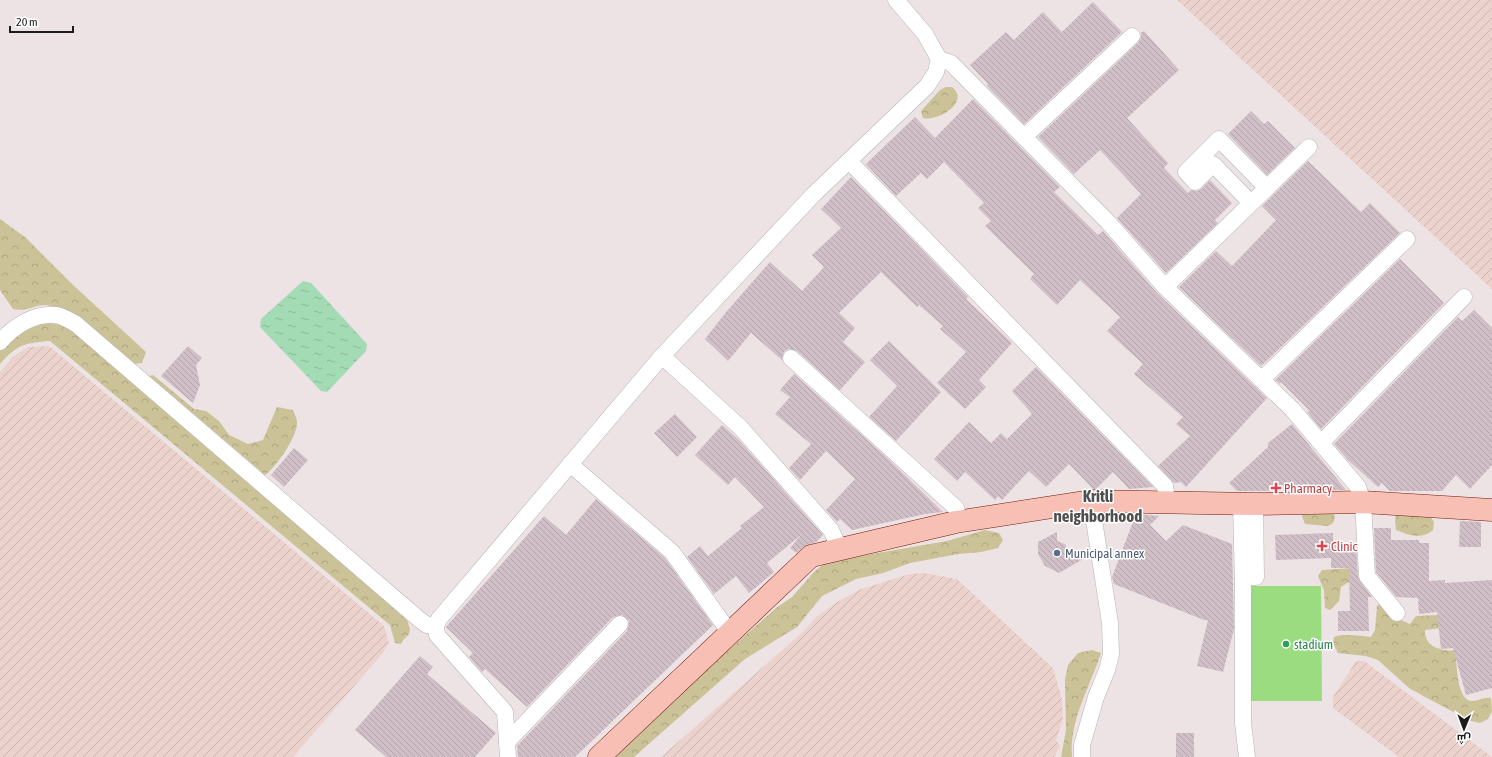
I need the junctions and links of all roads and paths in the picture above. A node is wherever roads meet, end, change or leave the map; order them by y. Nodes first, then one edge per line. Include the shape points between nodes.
1 (896, 0) edge
2 (1132, 36) dead end
3 (939, 59) junction
4 (1024, 138) junction
5 (1309, 147) dead end
6 (849, 161) junction
7 (1267, 188) junction
8 (1251, 203) junction
9 (1407, 239) dead end
10 (1165, 287) junction
11 (1464, 297) dead end
12 (0, 342) edge
13 (662, 356) junction
14 (791, 358) dead end
15 (1262, 380) junction
16 (1321, 443) junction
17 (570, 464) junction
18 (1090, 500) junction
19 (1166, 502) junction
20 (1364, 502) junction
21 (1248, 504) junction
22 (1492, 510) edge
23 (960, 522) junction
24 (840, 550) junction
25 (1397, 613) dead end
26 (620, 624) dead end
27 (436, 626) junction
28 (730, 633) junction
29 (505, 712) junction
30 (520, 729) junction
31 (508, 750) edge
32 (599, 757) edge
33 (1082, 757) edge
34 (1247, 757) edge

1 - 3 street via 925,34
2 - 4 street
3 - 4 street via 951,63
3 - 6 street via 936,72 927,86
4 - 10 street via 1108,222
5 - 7 street
6 - 13 street
6 - 19 street via 1165,486
7 - 8 street
7 - 8 street via 1219,140 1186,172 1195,182 1213,164
8 - 10 street
9 - 15 street
10 - 15 street
11 - 16 street
12 - 27 street via 8,332 31,319 56,315 76,324 420,620 427,625
13 - 17 street
13 - 24 street via 741,428 831,530
14 - 23 street via 956,508
15 - 16 street via 1292,409
16 - 20 street via 1358,487
17 - 27 street via 445,611
17 - 28 street via 672,552
18 - 19 street
18 - 23 street
18 - 33 street via 1110,622 1111,654 1082,746
19 - 21 street
20 - 21 street
20 - 22 street
20 - 25 street via 1367,576
21 - 34 street via 1256,577 1243,577 1243,723
23 - 24 street
24 - 28 street via 811,556
26 - 30 street
27 - 29 street via 437,635
28 - 32 street
29 - 30 street
29 - 31 street
30 - 31 street

